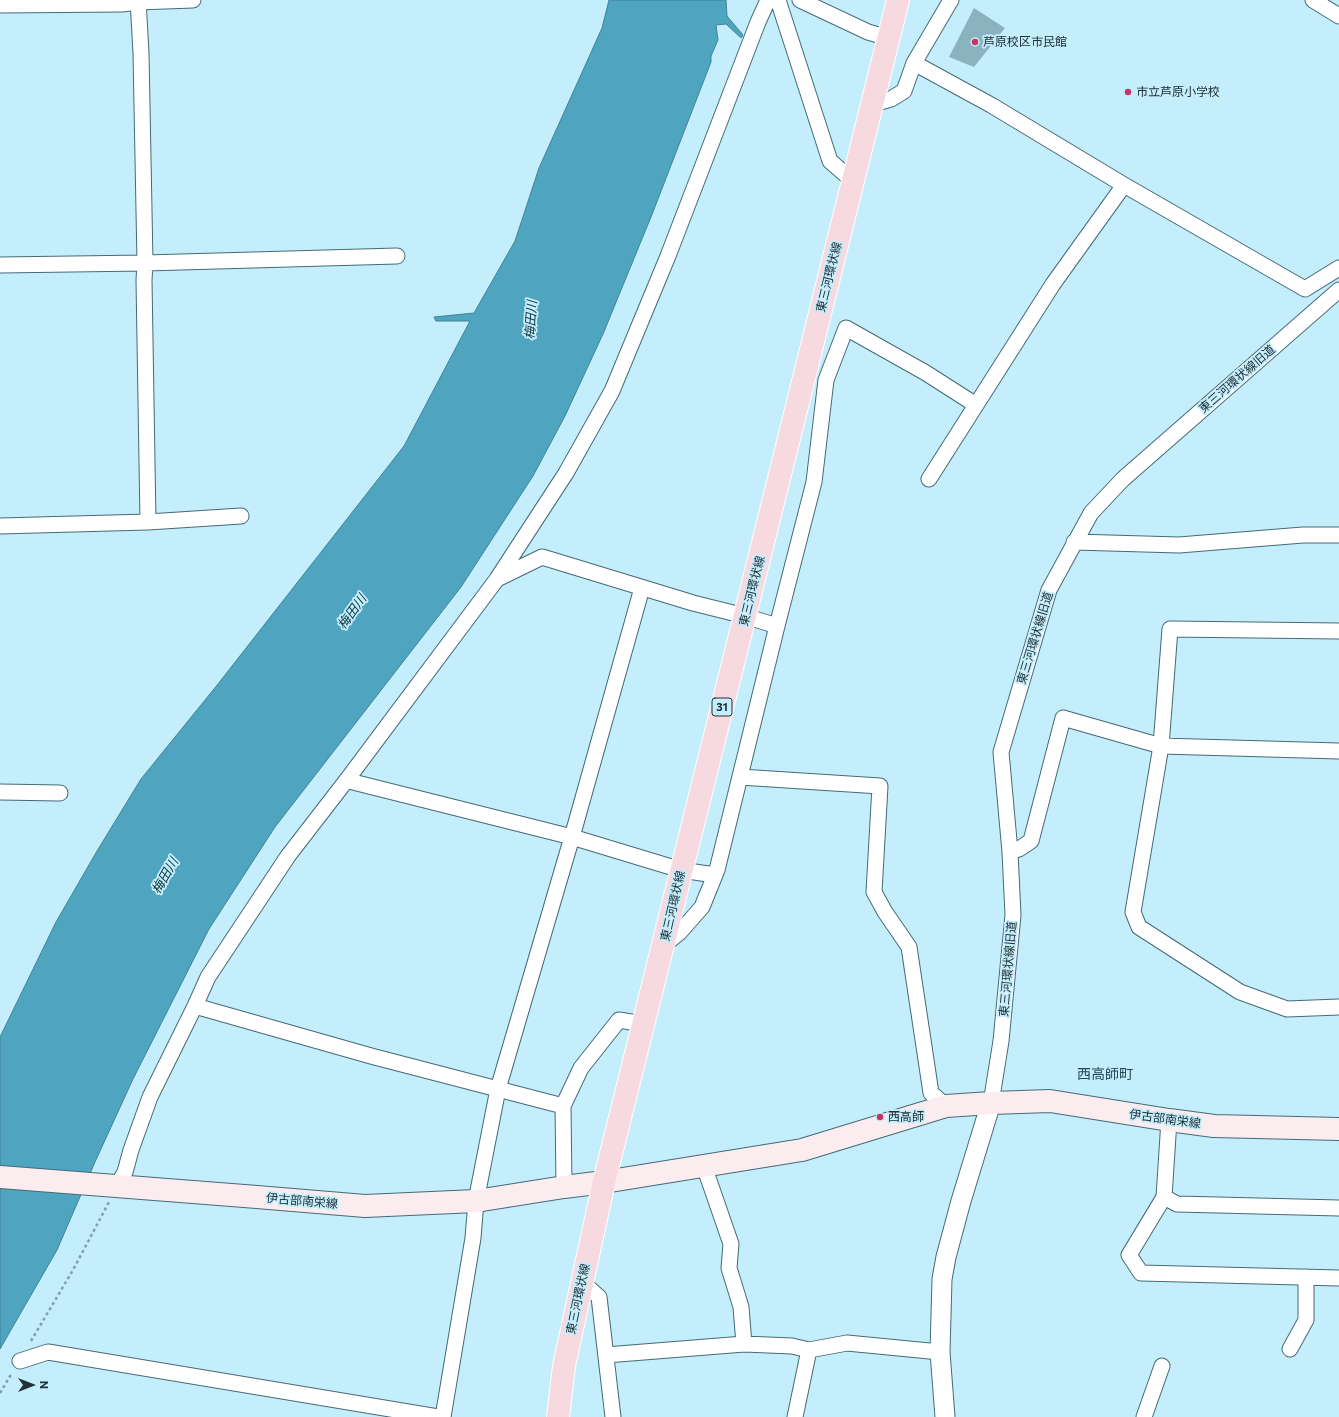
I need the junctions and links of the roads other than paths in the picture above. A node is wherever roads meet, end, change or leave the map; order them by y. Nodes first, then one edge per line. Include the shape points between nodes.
1 (193, 0) edge
2 (768, 0) edge
3 (778, 0) edge
4 (800, 0) edge
5 (898, 0) edge
6 (951, 0) edge
7 (1313, 0) edge
8 (138, 1) edge
9 (0, 5) edge
10 (1339, 16) edge
11 (889, 38) junction
12 (914, 63) junction
13 (873, 104) junction
14 (853, 181) junction
15 (1124, 185) junction
16 (397, 256) dead end
17 (145, 263) junction
18 (0, 265) edge
19 (1339, 268) edge
20 (1339, 290) edge
21 (976, 405) junction
22 (930, 479) dead end
23 (240, 516) dead end
24 (148, 522) junction
25 (0, 526) edge
26 (1339, 535) edge
27 (1074, 542) junction
28 (497, 579) junction
29 (642, 588) junction
30 (745, 616) junction
31 (777, 626) junction
32 (1339, 631) edge
33 (1161, 746) junction
34 (1339, 751) edge
35 (349, 777) junction
36 (740, 777) junction
37 (0, 792) edge
38 (60, 793) dead end
39 (572, 837) junction
40 (1010, 852) junction
41 (681, 870) junction
42 (715, 875) junction
43 (663, 946) junction
44 (195, 1006) junction
45 (1339, 1007) edge
46 (644, 1024) junction
47 (498, 1089) junction
48 (991, 1103) junction
49 (563, 1106) junction
50 (946, 1106) junction
51 (1168, 1120) junction
52 (1339, 1129) edge
53 (704, 1166) junction
54 (0, 1177) edge
55 (604, 1182) junction
56 (117, 1186) junction
57 (564, 1187) junction
58 (1164, 1197) junction
59 (476, 1201) junction
60 (1339, 1208) edge
61 (1306, 1277) junction
62 (1339, 1278) edge
63 (582, 1282) junction
64 (744, 1344) junction
65 (1290, 1349) dead end
66 (809, 1350) junction
67 (940, 1352) junction
68 (606, 1355) junction
69 (20, 1361) road end
70 (1162, 1366) dead end
71 (438, 1417) edge
72 (443, 1417) edge
73 (558, 1417) edge
74 (613, 1417) edge
75 (795, 1417) edge
76 (945, 1417) edge
77 (1144, 1417) edge

1 - 8 street
2 - 28 street via 612,391 566,473
3 - 14 street via 830,161
4 - 11 street via 868,32
5 - 11 main road, 東三河環状線 / 31
6 - 12 street
7 - 10 street
8 - 9 street via 122,4
8 - 17 street
11 - 13 main road, 東三河環状線 / 31
12 - 13 street via 904,92
12 - 15 street via 991,105
13 - 14 main road, 東三河環状線 / 31
14 - 30 main road, 東三河環状線 / 31
15 - 19 street via 1305,289
15 - 21 street via 1053,284
16 - 17 street
17 - 18 street
17 - 24 street
20 - 27 street, 東三河環状線旧道 via 1123,479 1091,513
21 - 22 street
21 - 31 street via 926,373 846,328 826,380 814,482
23 - 24 street
24 - 25 street
26 - 27 street via 1303,535 1179,545
27 - 40 street, 東三河環状線旧道 via 1049,590 1002,752
28 - 29 street via 542,557
28 - 35 street
29 - 30 street
29 - 39 street
30 - 31 street
30 - 41 main road, 東三河環状線 / 31
31 - 36 street
32 - 33 street via 1170,629
33 - 34 street
33 - 40 street via 1063,718 1031,841
33 - 45 street via 1133,912 1139,927 1240,992 1287,1009
35 - 39 street via 353,782
35 - 44 street via 288,856 208,977
36 - 42 street
36 - 50 street via 880,786 874,892 909,947 931,1093
37 - 38 street
39 - 41 street
39 - 47 street
40 - 48 street, 東三河環状線旧道 via 1012,915 1002,1041
41 - 42 street
41 - 43 main road, 東三河環状線 / 31
42 - 43 street via 702,907 680,932
43 - 46 main road, 東三河環状線 / 31
44 - 47 street
44 - 56 street via 150,1097 125,1172
46 - 49 street via 619,1020 581,1068
46 - 55 main road, 東三河環状線 / 31
47 - 49 street
47 - 59 street
48 - 50 main road
48 - 51 main road, 伊古部南栄線 via 1050,1102
48 - 67 street via 946,1258 942,1279
49 - 57 street
50 - 53 main road via 802,1150
51 - 52 main road, 伊古部南栄線 via 1214,1126
51 - 58 street
53 - 55 main road
53 - 64 street via 731,1244 729,1268 742,1307
54 - 56 main road, 伊古部南栄線
55 - 57 main road, 伊古部南栄線
55 - 63 main road, 東三河環状線 / 31
56 - 59 main road, 伊古部南栄線 via 365,1206
57 - 59 main road, 伊古部南栄線
58 - 60 street via 1177,1204
58 - 61 street via 1129,1255 1140,1274
59 - 72 street via 473,1238
61 - 62 street
61 - 65 street via 1306,1320
63 - 68 street via 600,1297
63 - 73 main road, 東三河環状線 / 31 via 564,1366
64 - 66 street via 792,1346
64 - 68 street
66 - 67 street via 847,1343
66 - 75 street
67 - 76 street
68 - 74 street
69 - 71 street via 48,1352
70 - 77 street

